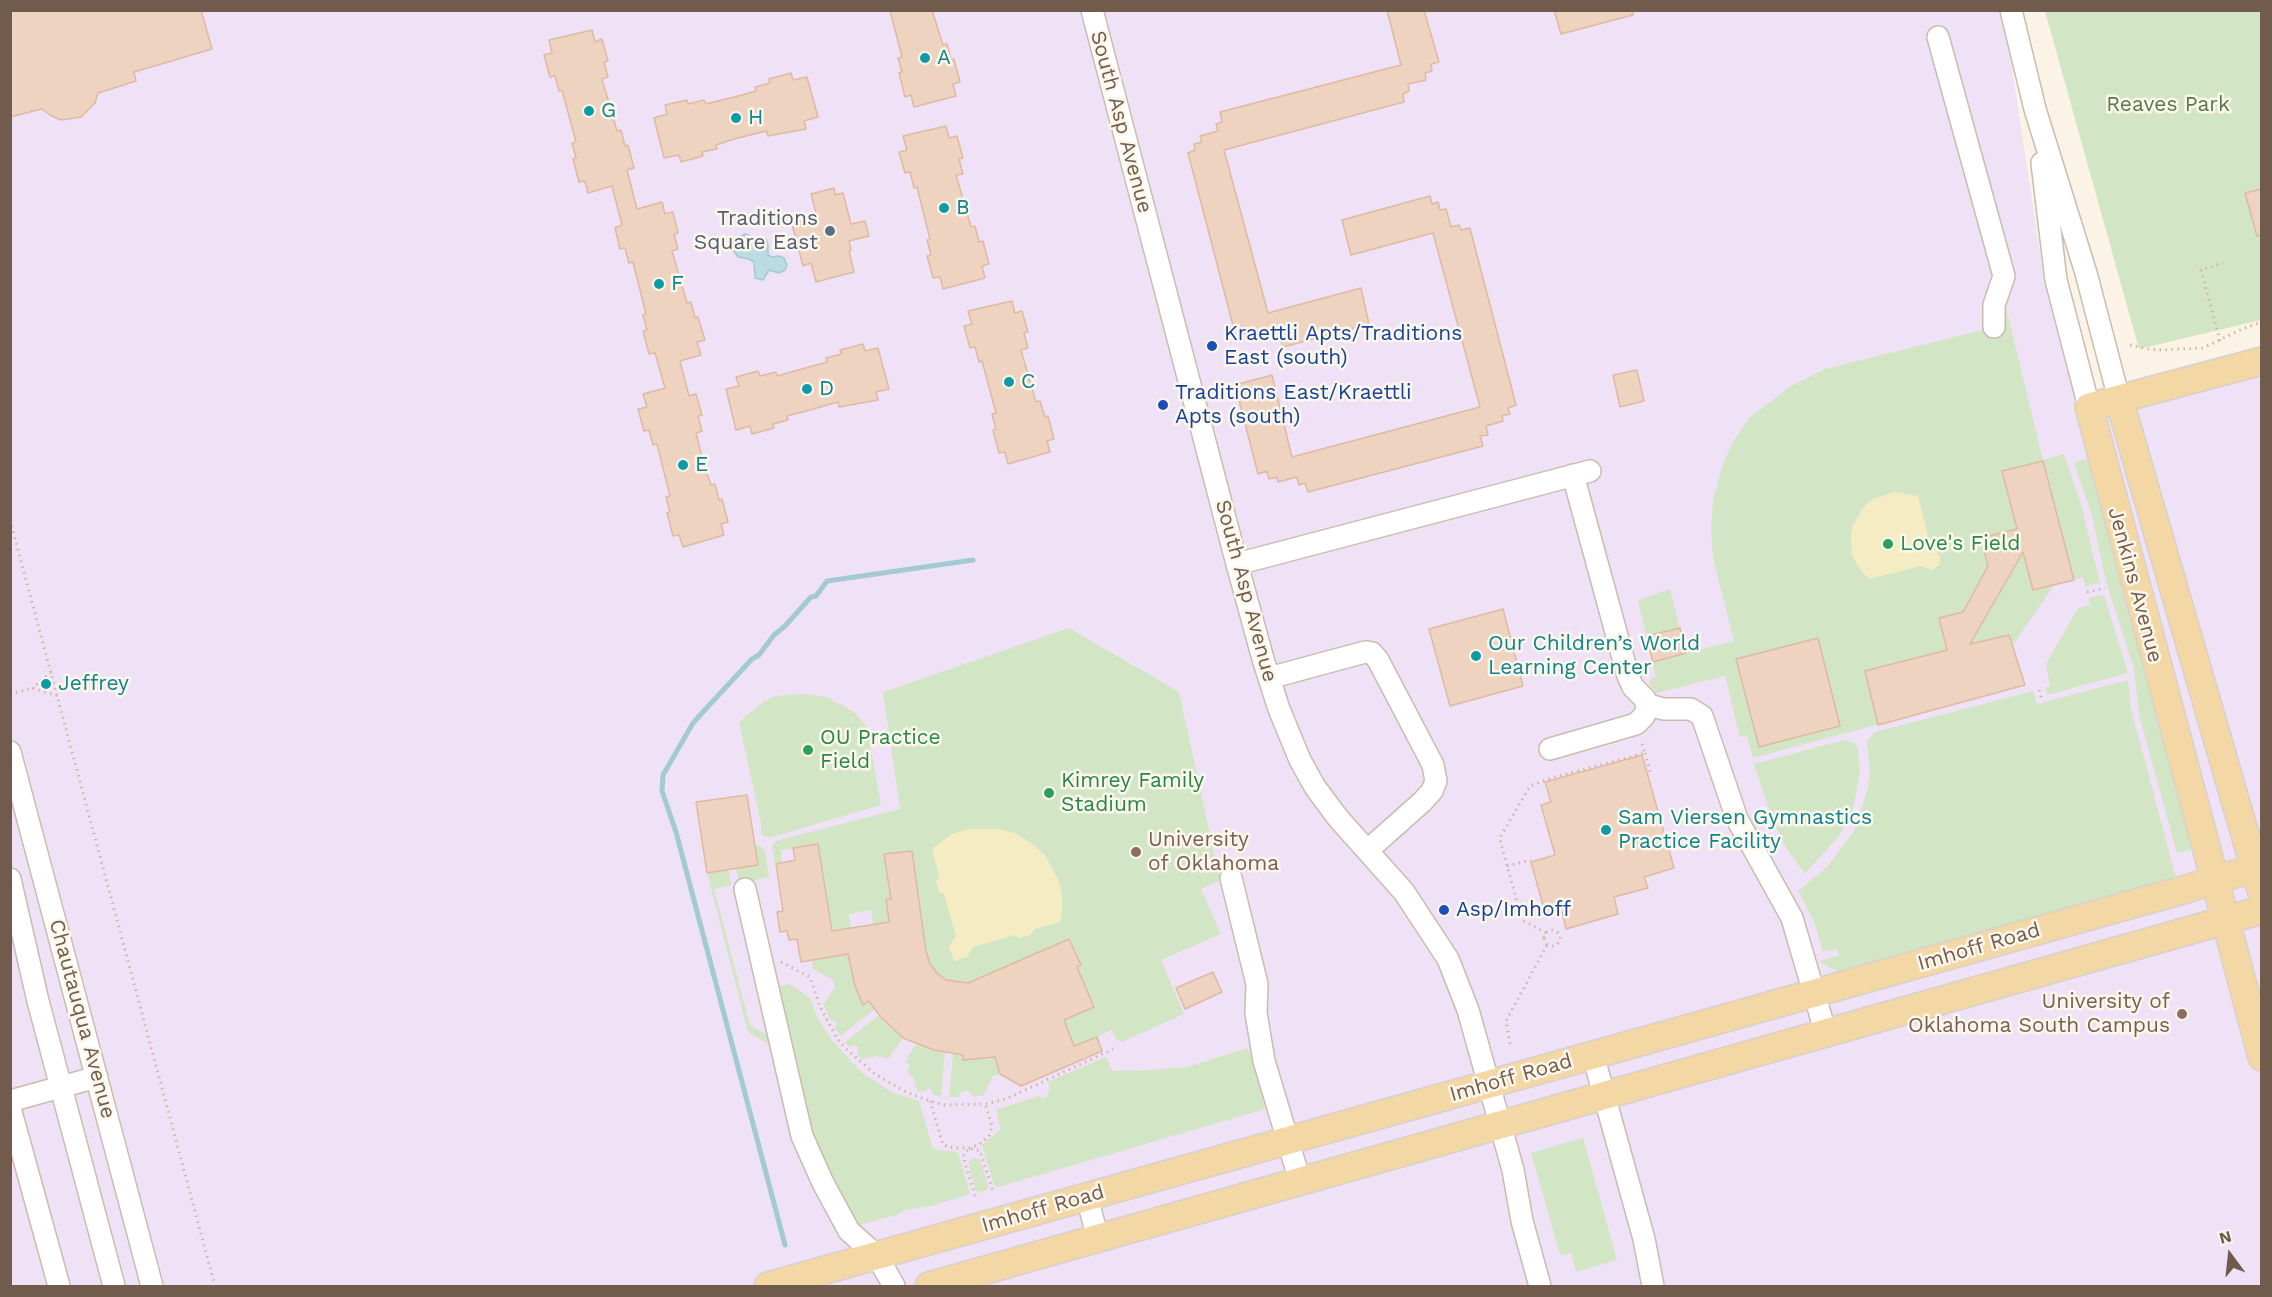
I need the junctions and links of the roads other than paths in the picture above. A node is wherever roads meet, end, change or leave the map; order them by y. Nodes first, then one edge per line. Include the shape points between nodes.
1 (1092, 10) edge
2 (2011, 10) edge
3 (1938, 37) dead end
4 (2035, 109) junction
5 (1994, 327) dead end
6 (2262, 361) edge
7 (2119, 399) junction
8 (2089, 407) junction
9 (1237, 564) junction
10 (1269, 678) junction
11 (1646, 704) junction
12 (1550, 749) dead end
13 (10, 752) edge
14 (1368, 850) junction
15 (1231, 878) dead end
16 (10, 879) edge
17 (2213, 879) junction
18 (2258, 880) edge
19 (745, 889) dead end
20 (2262, 910) edge
21 (2225, 921) junction
22 (1814, 992) junction
23 (1827, 1034) junction
24 (1593, 1055) junction
25 (2262, 1057) edge
26 (96, 1077) junction
27 (1489, 1084) junction
28 (61, 1087) junction
29 (1605, 1096) junction
30 (10, 1101) edge
31 (10, 1108) edge
32 (1500, 1126) junction
33 (1286, 1141) junction
34 (1300, 1181) junction
35 (1087, 1197) junction
36 (1098, 1239) junction
37 (877, 1256) junction
38 (53, 1281) edge
39 (114, 1287) edge
40 (152, 1287) edge
41 (768, 1287) edge
42 (894, 1287) edge
43 (929, 1287) edge
44 (1540, 1287) edge
45 (1653, 1287) edge

1 - 9 street, South Asp Avenue
2 - 4 street, Jenkins Avenue
3 - 5 street via 2004,276 1994,305
4 - 7 street, Jenkins Avenue via 2086,273
4 - 8 street, Jenkins Avenue via 2056,280
6 - 7 main road
7 - 8 main road
7 - 18 main road, Jenkins Avenue
8 - 17 main road, Jenkins Avenue
9 - 10 street, South Asp Avenue
9 - 11 street via 1581,473 1628,676
10 - 14 street, South Asp Avenue via 1290,738 1310,778 1338,818
10 - 14 street via 1365,652 1378,660 1433,765 1436,781 1422,802
11 - 12 street via 1644,716 1636,724
11 - 22 street via 1663,709 1691,709 1702,716 1737,819 1792,918
13 - 26 street, Chautauqua Avenue
14 - 27 street, South Asp Avenue via 1404,892 1448,959 1468,1010
15 - 33 street via 1257,984 1256,1013 1264,1061
16 - 28 street, Chautauqua Avenue
17 - 18 main road, Imhoff Road
17 - 21 main road, Jenkins Avenue
17 - 22 main road, Imhoff Road
19 - 37 street via 802,1136 849,1231
20 - 21 main road, Imhoff Road
21 - 23 main road, Imhoff Road
21 - 25 main road, Jenkins Avenue
22 - 23 street
22 - 24 main road, Imhoff Road
23 - 29 main road, Imhoff Road
24 - 27 main road, Imhoff Road
24 - 29 street
26 - 28 street
26 - 40 street, Chautauqua Avenue
27 - 32 street, South Asp Avenue
27 - 33 main road, Imhoff Road
28 - 30 street
28 - 39 street, Chautauqua Avenue
29 - 32 main road, Imhoff Road
29 - 45 street
31 - 38 street
32 - 34 main road, Imhoff Road
32 - 44 street, South Asp Avenue
33 - 34 street
33 - 35 main road, Imhoff Road
34 - 36 main road, Imhoff Road
35 - 36 street
35 - 37 main road, Imhoff Road
36 - 43 main road, Imhoff Road
37 - 41 main road, Imhoff Road
37 - 42 street

